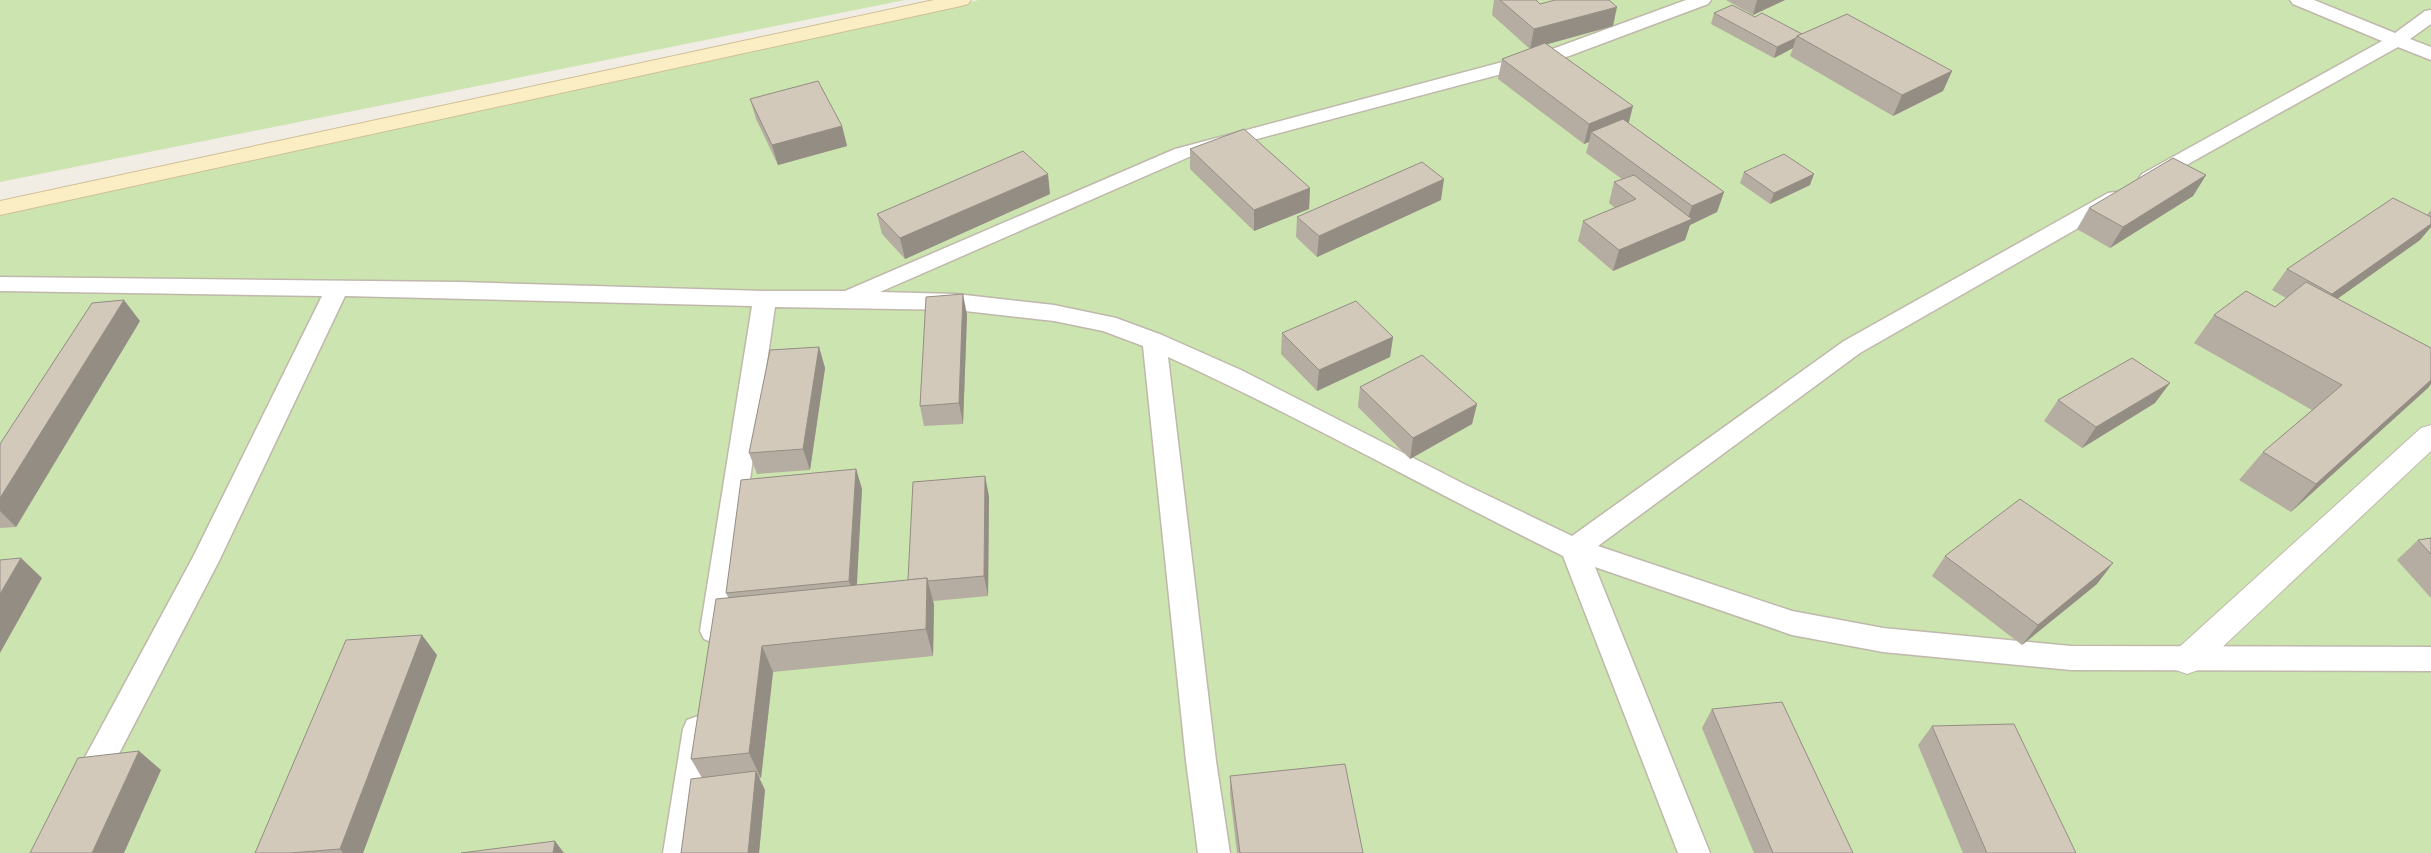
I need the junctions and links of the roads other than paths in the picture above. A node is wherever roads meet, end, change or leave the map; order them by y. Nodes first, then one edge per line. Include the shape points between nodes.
1 (962, 0) edge
2 (1702, 0) edge
3 (2299, 0) edge
4 (2431, 16) edge
5 (2397, 40) junction
6 (2431, 54) edge
7 (0, 208) edge
8 (0, 284) edge
9 (337, 288) junction
10 (846, 298) junction
11 (765, 300) junction
12 (1154, 341) junction
13 (2431, 435) edge
14 (1574, 549) junction
15 (710, 652) edge
16 (2431, 659) edge
17 (2187, 660) junction
18 (703, 700) edge
19 (74, 810) edge
20 (679, 853) edge
21 (1214, 853) edge
22 (1694, 853) edge

1 - 7 street
2 - 10 lane via 1562,52 1182,153
3 - 5 lane
4 - 5 lane
5 - 6 lane
5 - 14 lane via 1852,347
8 - 9 lane
9 - 11 lane
9 - 19 lane via 205,561
10 - 11 lane
10 - 12 lane via 956,302 1054,313 1108,324
11 - 15 lane
12 - 14 lane via 1232,376
12 - 21 lane
13 - 17 street
14 - 17 lane via 1792,623 1883,640 2071,658
14 - 22 lane
16 - 17 lane
18 - 20 lane

